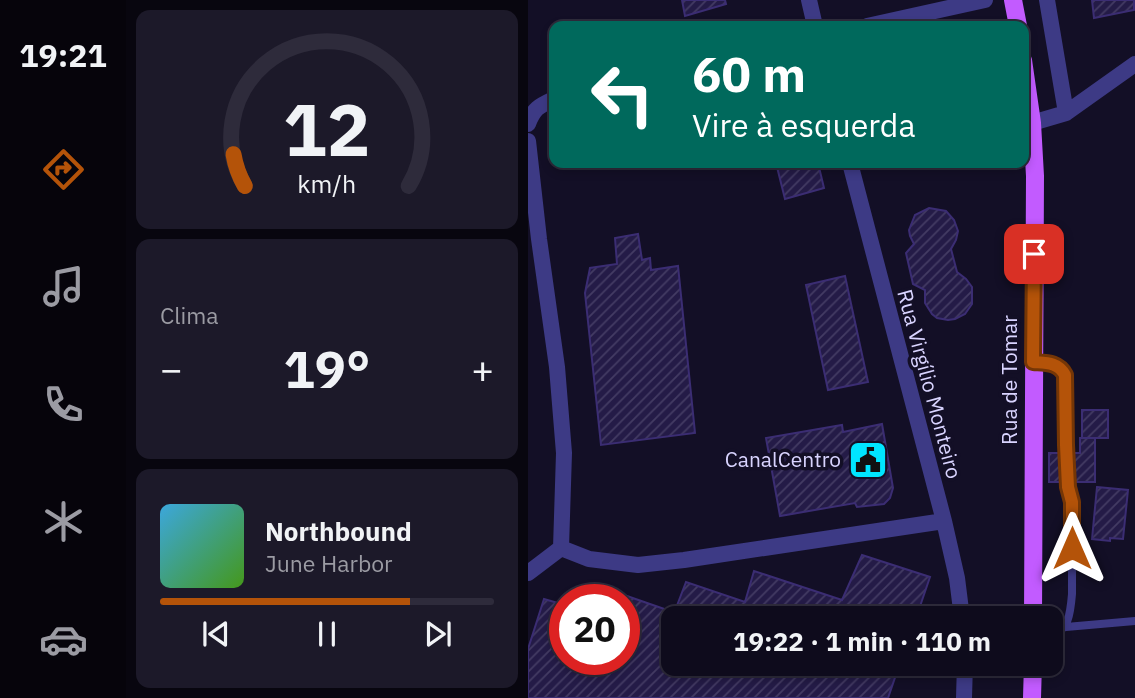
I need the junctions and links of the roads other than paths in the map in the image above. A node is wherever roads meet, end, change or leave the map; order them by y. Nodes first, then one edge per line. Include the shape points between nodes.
1 (809, 0) edge
2 (985, 0) edge
3 (1013, 0) edge
4 (1047, 0) edge
5 (814, 21) edge
6 (890, 21) edge
7 (1017, 21) edge
8 (1135, 64) edge
9 (549, 101) edge
10 (1029, 102) edge
11 (1066, 113) junction
12 (1032, 123) junction
13 (528, 124) edge
14 (528, 141) edge
15 (851, 168) edge
16 (1033, 362) junction
17 (944, 521) junction
18 (561, 548) junction
19 (528, 573) edge
20 (960, 606) edge
21 (1033, 606) edge
22 (1135, 621) edge
23 (1066, 627) junction
24 (1063, 630) edge
25 (965, 676) edge
26 (1033, 676) edge
27 (964, 698) edge
28 (1032, 698) edge

1 - 5 street
2 - 6 street
3 - 7 main road
4 - 11 street
8 - 11 street
9 - 13 street via 532,112
10 - 12 main road, Rua de Tomar
11 - 12 street
12 - 16 main road, Rua de Tomar
14 - 18 street via 564,453
15 - 17 street, Rua Virgílio Monteiro
16 - 21 main road, Rua de Tomar
16 - 23 lane via 1055,364 1065,375 1072,502 1072,594
17 - 18 street via 638,565 589,559
17 - 20 street, Rua Virgílio Monteiro
18 - 19 street
22 - 23 lane
23 - 24 lane
25 - 27 street
26 - 28 main road

